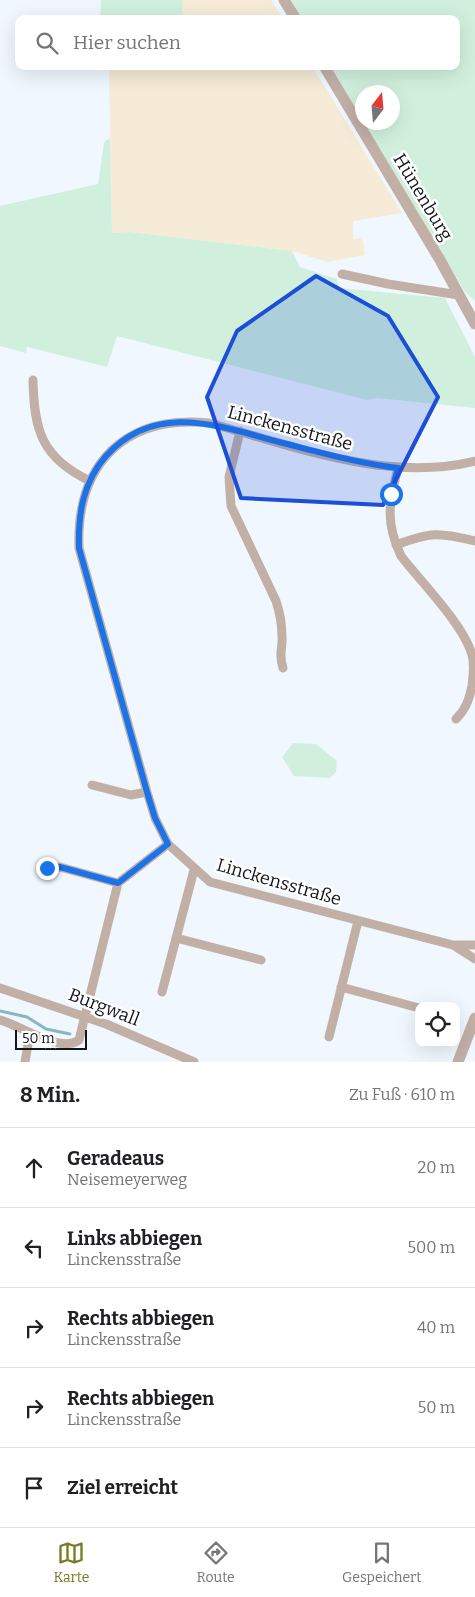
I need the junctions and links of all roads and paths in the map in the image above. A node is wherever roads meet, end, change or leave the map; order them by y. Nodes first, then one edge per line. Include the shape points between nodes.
1 (284, 0) edge
2 (293, 15) edge
3 (326, 70) edge
4 (342, 274) dead end
5 (459, 295) junction
6 (471, 311) edge
7 (475, 324) edge
8 (33, 380) dead end
9 (240, 431) junction
10 (475, 461) edge
11 (398, 468) junction
12 (90, 480) junction
13 (475, 541) edge
14 (396, 545) junction
15 (474, 657) edge
16 (283, 668) dead end
17 (456, 719) dead end
18 (92, 785) dead end
19 (147, 792) junction
20 (168, 844) junction
21 (47, 868) dead end
22 (194, 870) junction
23 (118, 883) junction
24 (358, 921) junction
25 (176, 938) junction
26 (453, 945) junction
27 (475, 945) edge
28 (261, 960) dead end
29 (475, 960) edge
30 (341, 987) junction
31 (0, 988) edge
32 (162, 992) dead end
33 (415, 1007) edge
34 (85, 1017) junction
35 (475, 1018) edge
36 (0, 1020) edge
37 (30, 1033) junction
38 (329, 1036) dead end
39 (25, 1062) edge
40 (194, 1062) edge
41 (458, 1062) edge

1 - 2 street
3 - 5 street, Hünenburg
4 - 5 street
5 - 6 street, Hünenburg
6 - 7 street, Hünenburg
8 - 12 street via 36,424 44,443 61,464
9 - 11 street, Linckensstraße via 364,464
9 - 12 street, Linckensstraße via 190,421 144,429 117,445
9 - 16 street via 229,477 231,506 276,601 281,617 279,656
10 - 11 street, Linckensstraße via 448,467
11 - 14 street via 388,513
12 - 19 street, Linckensstraße via 78,523 79,548
13 - 14 street via 434,533
14 - 15 street via 401,556 463,634
15 - 17 street via 466,710
18 - 19 street via 131,795
19 - 20 street, Linckensstraße
20 - 22 street, Linckensstraße
20 - 23 street
21 - 23 street via 60,867
22 - 24 street, Linckensstraße via 210,882
22 - 25 street, Linckensstraße
23 - 34 street
24 - 26 street, Linckensstraße
24 - 30 street, Linckensstraße
25 - 28 street
25 - 32 street, Linckensstraße
26 - 27 street, Linckensstraße
26 - 29 street, Linckensstraße
30 - 33 street
30 - 38 street, Linckensstraße
31 - 34 street, Burgwall
34 - 37 street via 79,1040 74,1044
34 - 40 street, Burgwall
35 - 41 street
36 - 37 street via 16,1024
37 - 39 street

